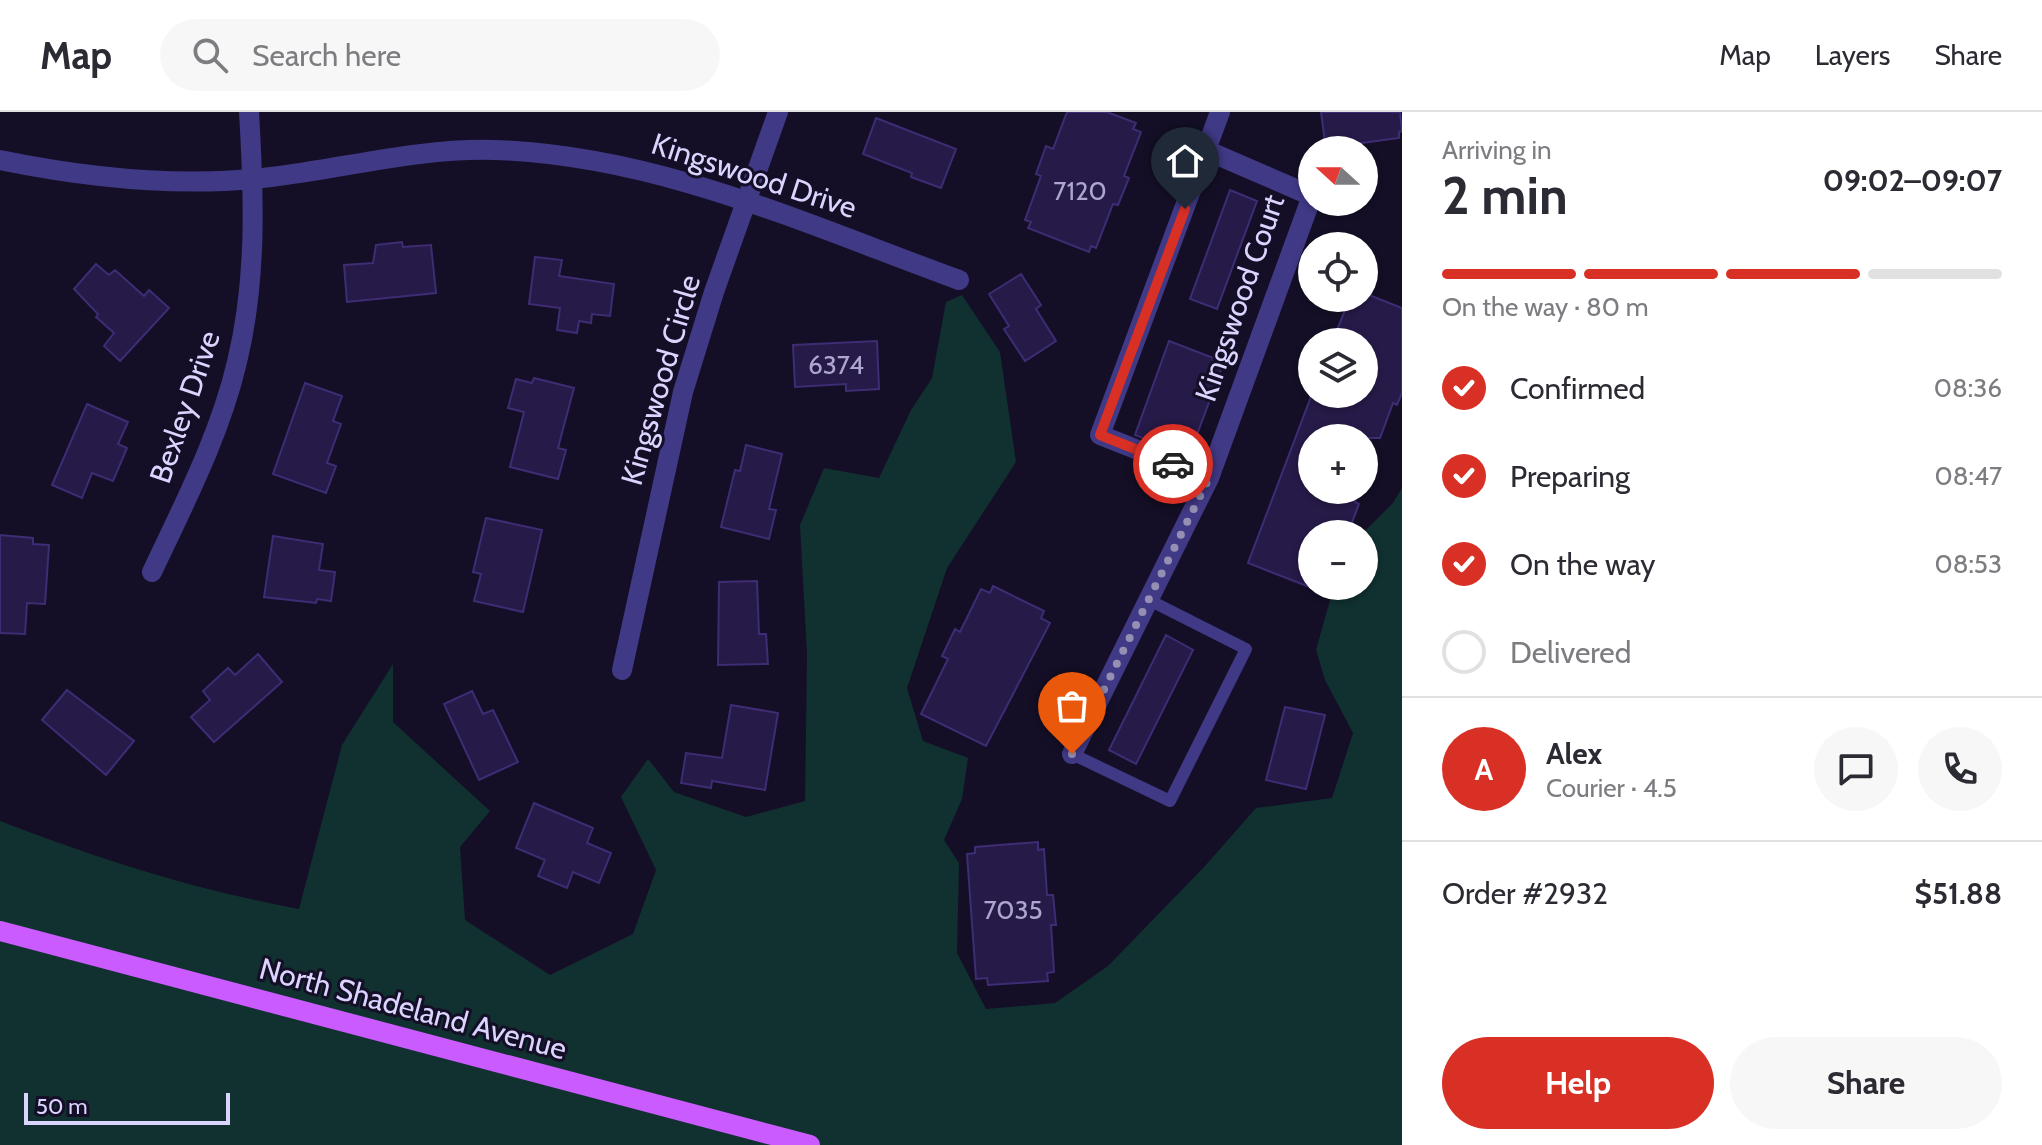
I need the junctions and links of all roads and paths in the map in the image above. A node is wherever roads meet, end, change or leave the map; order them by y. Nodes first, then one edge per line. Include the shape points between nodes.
1 (249, 112) edge
2 (778, 112) edge
3 (1220, 112) edge
4 (1208, 151) junction
5 (0, 160) edge
6 (253, 179) junction
7 (745, 202) junction
8 (959, 280) dead end
9 (1209, 478) junction
10 (152, 572) dead end
11 (1149, 600) junction
12 (622, 670) dead end
13 (1072, 754) joint
14 (0, 931) edge
15 (810, 1145) edge

1 - 6 street, Bexley Drive
2 - 7 street, Kingswood Circle
3 - 4 street
4 - 9 street, Kingswood Court via 1312,196
4 - 9 street via 1100,435
5 - 6 street, Kingswood Drive via 135,179
6 - 7 street, Kingswood Drive via 402,155 517,151 628,166
6 - 10 street, Bexley Drive via 251,279 236,366 198,473
7 - 8 street, Kingswood Drive
7 - 12 street, Kingswood Circle via 683,392
9 - 11 street, Kingswood Court
11 - 13 street, Kingswood Court
11 - 13 lane via 1246,649 1170,801
14 - 15 main road, North Shadeland Avenue

